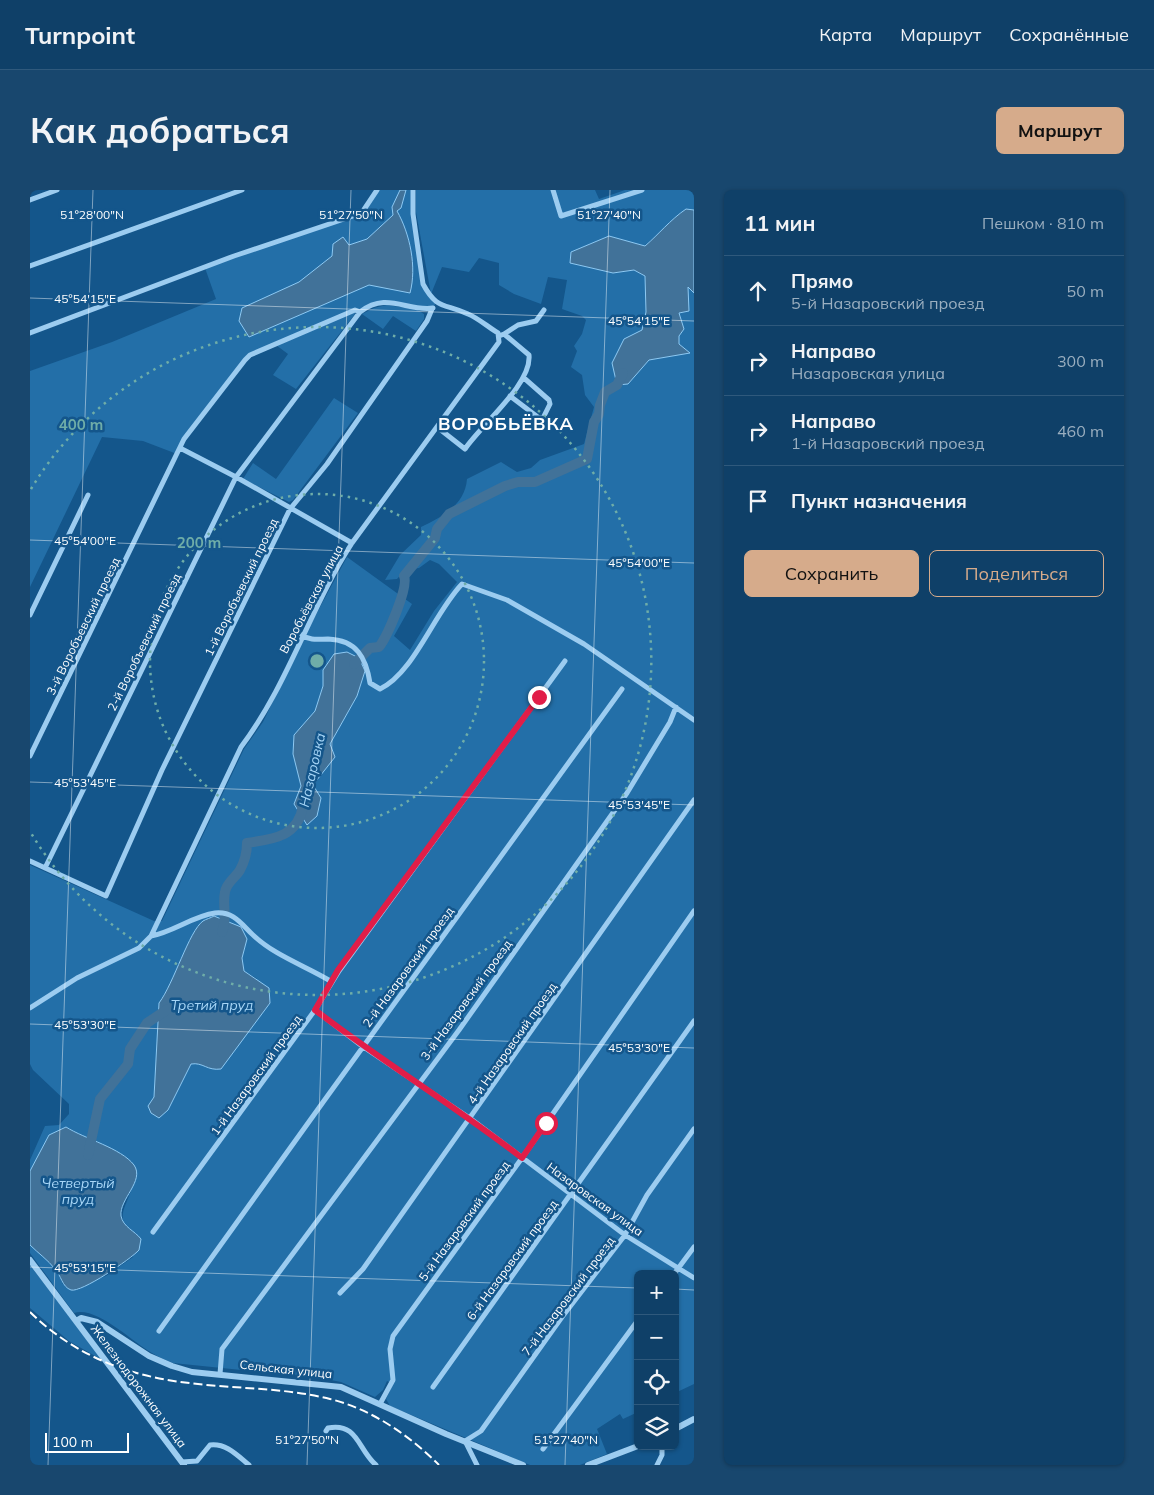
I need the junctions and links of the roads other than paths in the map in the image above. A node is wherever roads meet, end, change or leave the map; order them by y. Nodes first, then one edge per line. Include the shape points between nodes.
1 (57, 190) edge
2 (242, 190) edge
3 (377, 190) edge
4 (413, 190) edge
5 (553, 190) edge
6 (642, 190) edge
7 (30, 200) edge
8 (30, 266) edge
9 (436, 303) junction
10 (432, 309) junction
11 (544, 310) dead end
12 (360, 312) junction
13 (30, 333) edge
14 (502, 335) junction
15 (524, 378) junction
16 (510, 396) junction
17 (437, 427) junction
18 (180, 448) junction
19 (236, 477) junction
20 (88, 495) dead end
21 (290, 508) junction
22 (352, 543) junction
23 (30, 615) edge
24 (302, 635) junction
25 (565, 661) dead end
26 (622, 689) dead end
27 (676, 707) junction
28 (694, 720) edge
29 (30, 756) edge
30 (694, 800) edge
31 (30, 861) edge
32 (45, 868) junction
33 (694, 911) edge
34 (151, 936) junction
35 (332, 982) junction
36 (30, 1008) edge
37 (315, 1010) junction
38 (694, 1021) edge
39 (362, 1046) junction
40 (417, 1084) junction
41 (471, 1119) junction
42 (694, 1129) edge
43 (522, 1158) junction
44 (571, 1196) junction
45 (153, 1232) dead end
46 (626, 1235) junction
47 (694, 1247) edge
48 (30, 1260) edge
49 (678, 1268) junction
50 (694, 1278) edge
51 (340, 1293) dead end
52 (76, 1321) junction
53 (634, 1325) edge
54 (159, 1331) dead end
55 (220, 1374) junction
56 (433, 1387) dead end
57 (380, 1404) junction
58 (694, 1419) edge
59 (679, 1427) edge
60 (326, 1431) dead end
61 (465, 1441) junction
62 (634, 1448) edge
63 (543, 1449) dead end
64 (662, 1450) edge
65 (183, 1463) edge
66 (249, 1465) edge
67 (376, 1465) edge
68 (477, 1465) edge
69 (522, 1465) edge
70 (588, 1465) edge
71 (657, 1465) edge

1 - 7 street
2 - 8 street
3 - 13 street via 359,217 234,256
4 - 9 street via 413,214 423,284
5 - 6 street via 561,216
9 - 10 street, 1-й Воробъевский проезд
9 - 14 street via 469,314
10 - 12 street via 386,302 371,303
10 - 21 street, 1-й Воробъевский проезд via 427,321 338,448
11 - 14 street via 536,321 518,325
12 - 18 street, 3-й Воробъевский проезд via 355,310 250,354
12 - 19 street, 2-й Воробъевский проезд
14 - 15 street via 529,355
14 - 17 street, Воробьёвская улица via 498,346
15 - 16 street
15 - 16 street via 549,400 543,418
16 - 17 street via 465,449
17 - 22 street, Воробьёвская улица
18 - 19 street
18 - 29 street, 3-й Воробъевский проезд
19 - 21 street
19 - 32 street, 2-й Воробъевский проезд
20 - 23 street
21 - 22 street
21 - 32 street, 1-й Воробъевский проезд via 162,770 106,896
22 - 24 street, Воробьёвская улица via 335,569
24 - 27 street via 307,639 334,639 354,646 367,662 370,682 380,689 391,684 405,667 462,584 508,600 584,644
24 - 34 street, Воробьёвская улица via 261,720 241,747
25 - 35 street, 1-й Назаровский проезд
26 - 39 street, 2-й Назаровский проезд
27 - 28 street
27 - 40 street, 3-й Назаровский проезд via 627,793
30 - 41 street, 4-й Назаровский проезд
31 - 32 street
33 - 43 street, 5-й Назаровский проезд
34 - 35 street via 217,912 240,920 269,948
34 - 36 street, Воробьёвская улица via 139,948 77,978
35 - 37 street, 1-й Назаровский проезд
37 - 39 street, Назаровская улица
37 - 45 street, 1-й Назаровский проезд
38 - 44 street, 6-й Назаровский проезд
39 - 40 street, Назаровская улица
39 - 54 street, 2-й Назаровский проезд
40 - 41 street, Назаровская улица
40 - 55 street, 3-й Назаровский проезд via 222,1349
41 - 43 street, Назаровская улица
41 - 51 street, 4-й Назаровский проезд via 363,1269
42 - 46 street, 7-й Назаровский проезд via 647,1195
43 - 44 street, Назаровская улица
43 - 57 street, 5-й Назаровский проезд via 393,1336 390,1349 393,1380
44 - 46 street, Назаровская улица
44 - 56 street, 6-й Назаровский проезд
46 - 49 street, Назаровская улица
46 - 61 street, 7-й Назаровский проезд via 562,1317 481,1431
47 - 49 street
48 - 52 street, Железнодорожная улица
49 - 50 street, Назаровская улица
52 - 55 street, Сельская улица via 81,1318 97,1322 149,1356 172,1366 192,1372
52 - 65 street, Железнодорожная улица
53 - 63 street
55 - 57 street, Сельская улица via 341,1387
57 - 61 street, Сельская улица
58 - 59 street
60 - 67 street via 338,1426 347,1429
61 - 68 street
61 - 69 street, Сельская улица
62 - 70 street
64 - 71 street
65 - 66 street via 197,1461 210,1444 218,1444 232,1450

